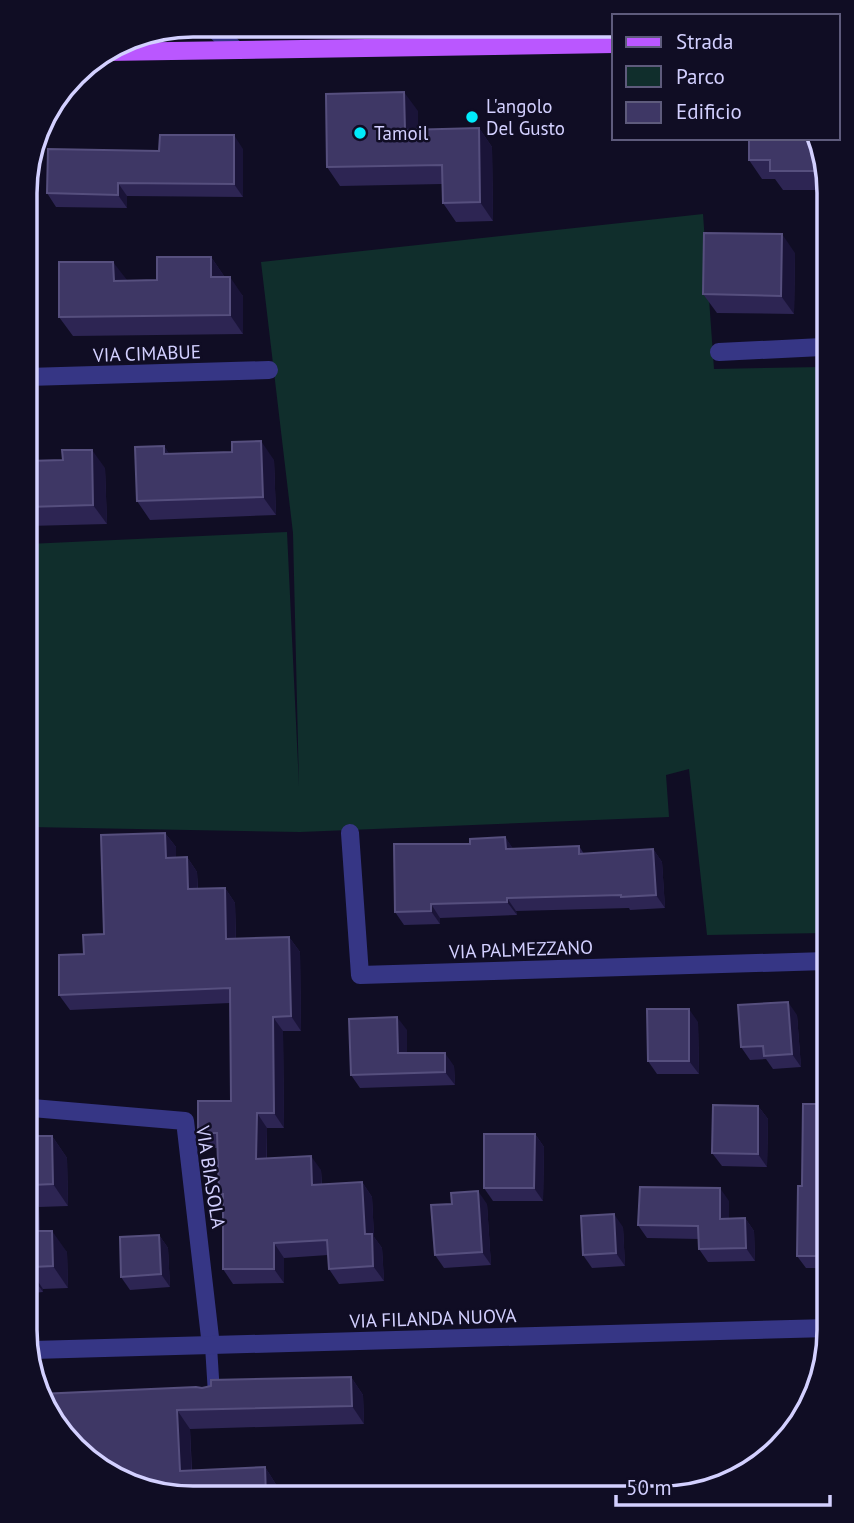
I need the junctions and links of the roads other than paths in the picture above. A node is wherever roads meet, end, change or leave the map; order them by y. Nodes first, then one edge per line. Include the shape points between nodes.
1 (222, 37) edge
2 (612, 44) edge
3 (236, 50) junction
4 (128, 52) edge
5 (817, 347) edge
6 (719, 352) dead end
7 (269, 370) dead end
8 (37, 377) edge
9 (350, 833) dead end
10 (817, 961) edge
11 (37, 1108) edge
12 (817, 1328) edge
13 (211, 1346) junction
14 (38, 1351) edge
15 (214, 1398) edge

1 - 3 street
2 - 3 main road
3 - 4 main road
5 - 6 street
7 - 8 street, VIA CIMABUE
9 - 10 street, VIA PALMEZZANO via 360,975
11 - 13 street, VIA BIASOLA via 185,1121
12 - 13 street, VIA FILANDA NUOVA
13 - 14 street, VIA FILANDA NUOVA
13 - 15 lane

